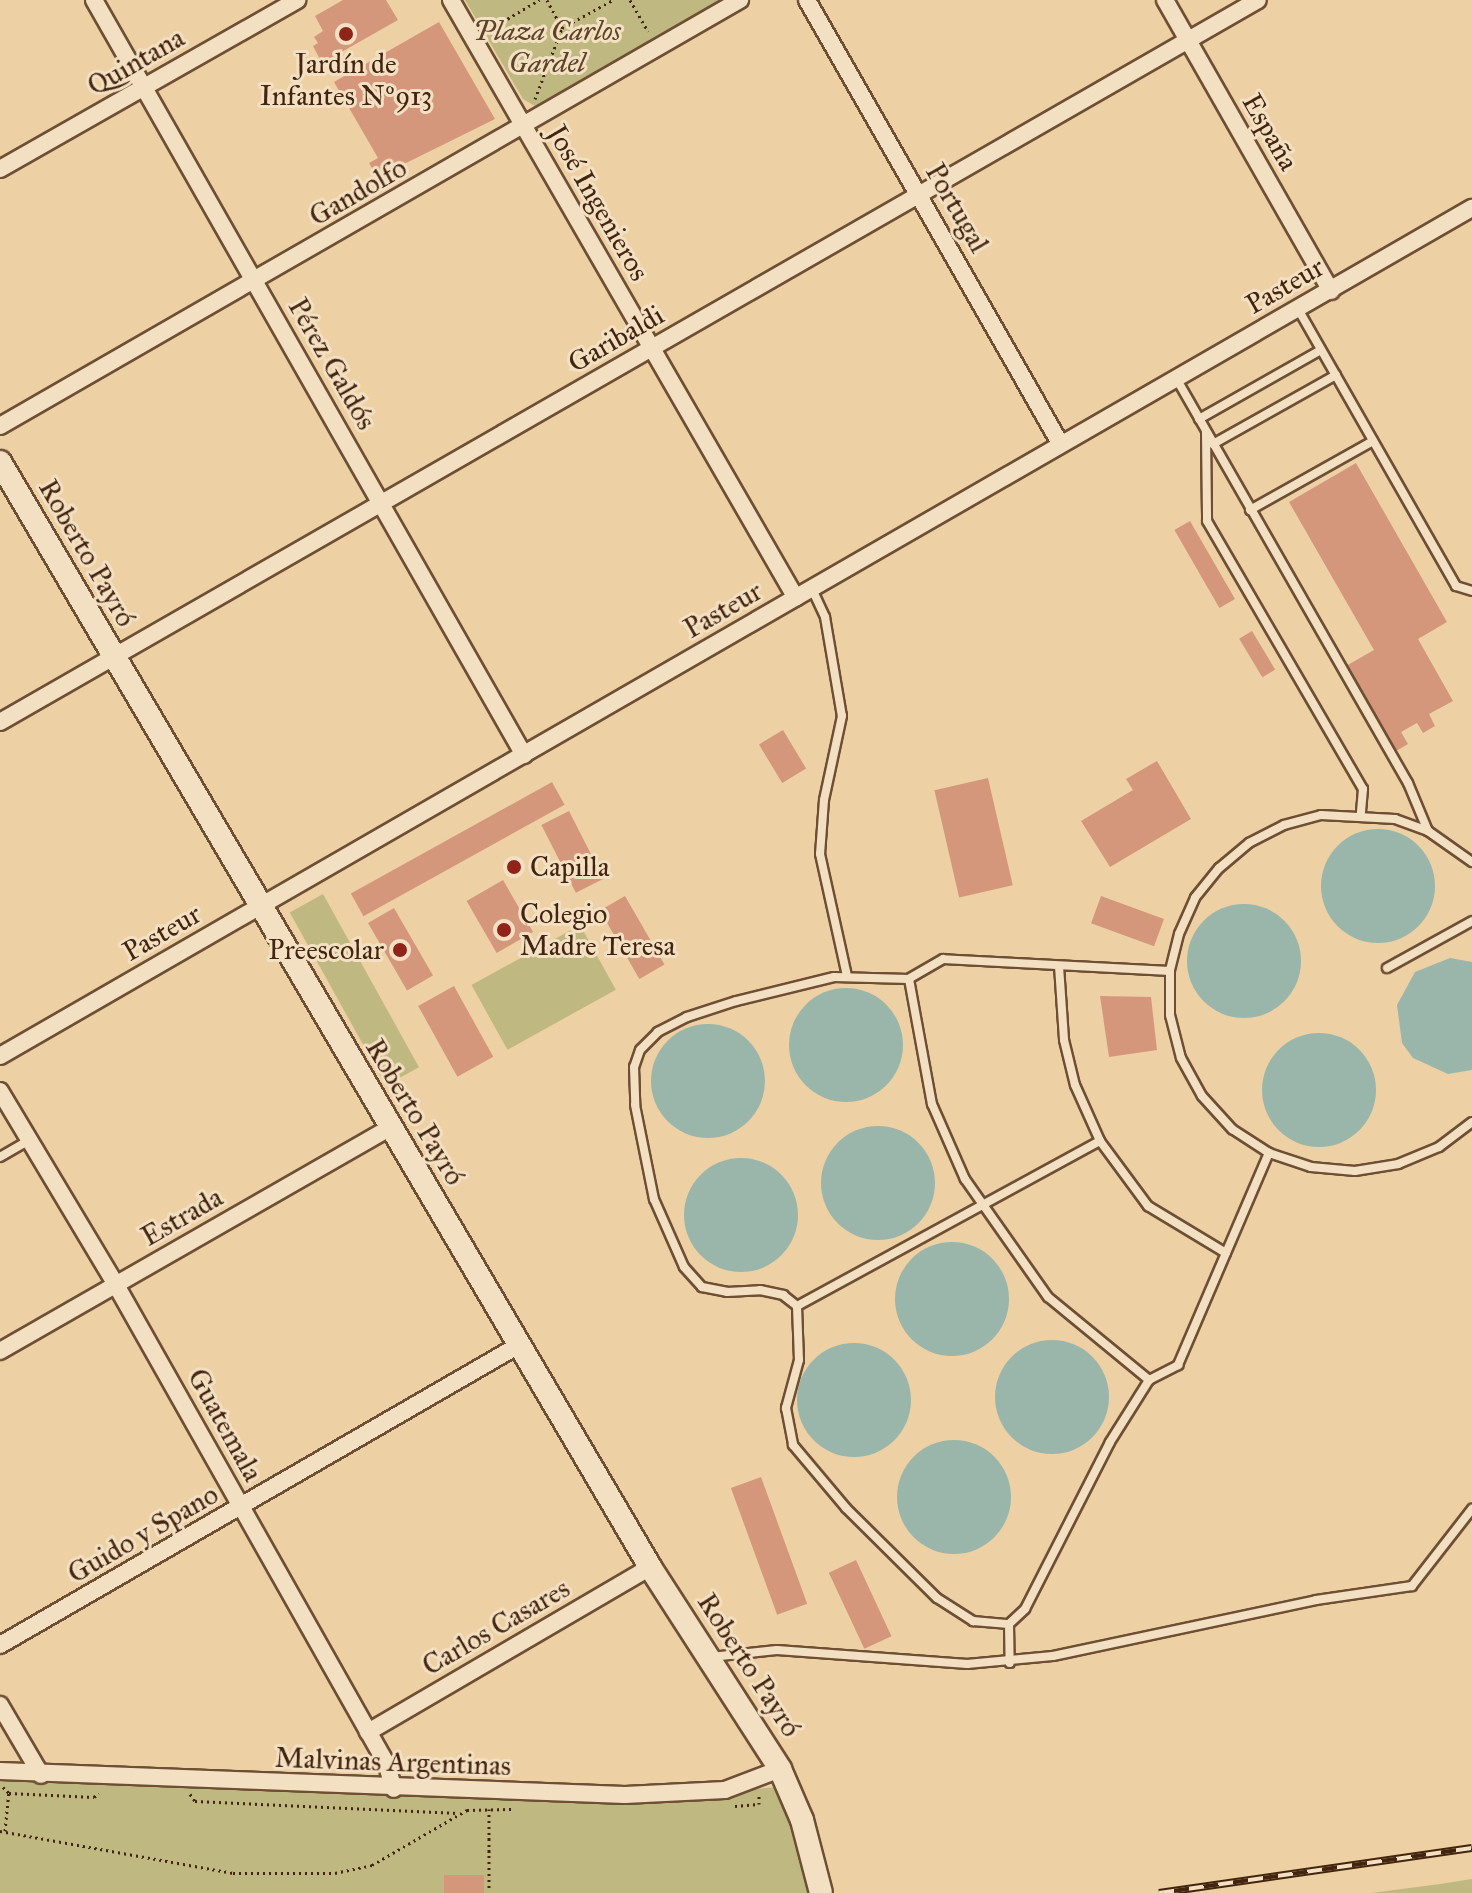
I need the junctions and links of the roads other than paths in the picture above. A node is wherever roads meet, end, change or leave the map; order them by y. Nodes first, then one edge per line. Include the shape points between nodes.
1 (94, 0) edge
2 (297, 0) edge
3 (451, 0) edge
4 (740, 0) edge
5 (807, 0) edge
6 (1165, 0) edge
7 (1258, 0) edge
8 (1188, 40) junction
9 (144, 87) junction
10 (524, 127) junction
11 (0, 169) edge
12 (920, 194) junction
13 (1472, 208) edge
14 (255, 282) junction
15 (1331, 291) junction
16 (1298, 309) junction
17 (652, 348) junction
18 (1321, 350) junction
19 (1336, 375) junction
20 (1176, 378) junction
21 (1199, 419) junction
22 (0, 426) edge
23 (1206, 432) junction
24 (1373, 441) junction
25 (1060, 443) junction
26 (1213, 444) junction
27 (0, 462) edge
28 (382, 503) junction
29 (1250, 510) junction
30 (812, 589) junction
31 (1472, 591) edge
32 (796, 598) junction
33 (112, 657) junction
34 (0, 722) edge
35 (524, 755) junction
36 (1361, 813) junction
37 (1428, 831) junction
38 (1472, 862) edge
39 (259, 908) junction
40 (1472, 921) edge
41 (1059, 966) junction
42 (1387, 968) dead end
43 (1170, 971) junction
44 (847, 976) junction
45 (909, 979) junction
46 (0, 1056) edge
47 (0, 1091) edge
48 (1472, 1122) edge
49 (390, 1128) junction
50 (29, 1140) junction
51 (1100, 1141) junction
52 (1269, 1153) junction
53 (0, 1157) edge
54 (980, 1205) junction
55 (1226, 1253) junction
56 (116, 1285) junction
57 (797, 1306) junction
58 (519, 1345) junction
59 (0, 1351) edge
60 (1149, 1380) junction
61 (241, 1508) junction
62 (1472, 1509) edge
63 (650, 1567) junction
64 (1009, 1624) junction
65 (0, 1645) edge
66 (706, 1657) junction
67 (1010, 1663) junction
68 (0, 1705) edge
69 (368, 1732) junction
70 (41, 1775) junction
71 (3, 1776) edge
72 (785, 1777) junction
73 (394, 1789) junction
74 (821, 1893) edge

1 - 9 street, Pérez Galdós
2 - 9 street, Quintana
3 - 10 street, José Ingenieros
4 - 10 street, Gandolfo
5 - 12 street, Portugal
6 - 8 street, España
7 - 8 street, Garibaldi
8 - 12 street, Garibaldi
8 - 15 street, España
9 - 11 street, Quintana
9 - 14 street, Pérez Galdós
10 - 14 street, Gandolfo
10 - 17 street, José Ingenieros
12 - 17 street, Garibaldi
12 - 25 street, Portugal
13 - 15 street, Pasteur
14 - 22 street, Gandolfo
14 - 28 street, Pérez Galdós
15 - 16 street, Pasteur
16 - 18 lane
16 - 20 street, Pasteur
17 - 28 street, Garibaldi
17 - 32 street, José Ingenieros
18 - 19 lane
18 - 21 lane
19 - 24 lane
19 - 26 lane
20 - 21 lane
20 - 25 street, Pasteur
21 - 23 lane
23 - 26 lane
23 - 36 lane via 1207,521 1363,789
24 - 29 lane
24 - 31 lane via 1456,586
25 - 30 street, Pasteur
26 - 29 lane
27 - 33 street, Roberto Payró
28 - 33 street, Garibaldi
28 - 35 street, Pérez Galdós
29 - 37 lane via 1408,783
30 - 32 street, Pasteur
30 - 44 lane via 825,617 842,716 824,800 820,854
32 - 35 street, Pasteur
33 - 34 street, Garibaldi
33 - 39 street, Roberto Payró
35 - 39 street, Pasteur
36 - 37 lane
36 - 43 lane via 1321,815 1284,825 1239,851 1195,898
37 - 38 lane
39 - 46 street, Pasteur
39 - 49 street, Roberto Payró
40 - 42 lane
41 - 43 lane
41 - 45 lane via 943,959
41 - 51 lane via 1067,1055
43 - 52 lane via 1170,1015 1188,1071 1232,1129
44 - 45 lane
44 - 57 lane via 687,1017 658,1032 640,1050 634,1067 635,1105 654,1199 684,1267 702,1287 760,1290 783,1295
45 - 54 lane via 932,1104
47 - 50 street, Guatemala
48 - 52 lane via 1439,1147 1398,1164 1355,1171 1311,1167
49 - 56 street, Estrada
49 - 58 street, Roberto Payró
50 - 53 lane
50 - 56 street, Guatemala
51 - 54 lane
51 - 55 lane via 1148,1206
52 - 55 lane
54 - 57 lane
54 - 60 lane via 1048,1297
55 - 60 lane via 1178,1365
56 - 59 street, Estrada
56 - 61 street, Guatemala
57 - 64 lane via 799,1360 786,1408 793,1445 846,1508 937,1598 973,1621
58 - 61 street, Guido y Spano
58 - 63 street, Roberto Payró
60 - 64 lane via 1110,1442 1025,1609
61 - 65 street, Guido y Spano
61 - 69 street, Guatemala
62 - 67 lane via 1412,1586
63 - 66 street, Roberto Payró
63 - 69 street, Carlos Casares
64 - 67 lane
66 - 67 lane via 777,1650
66 - 72 street, Roberto Payró
68 - 70 street
69 - 73 street, Guatemala
70 - 71 street, Malvinas Argentinas
70 - 73 street, Malvinas Argentinas
72 - 73 street, Malvinas Argentinas via 725,1790 625,1795
72 - 74 street, Roberto Payró

